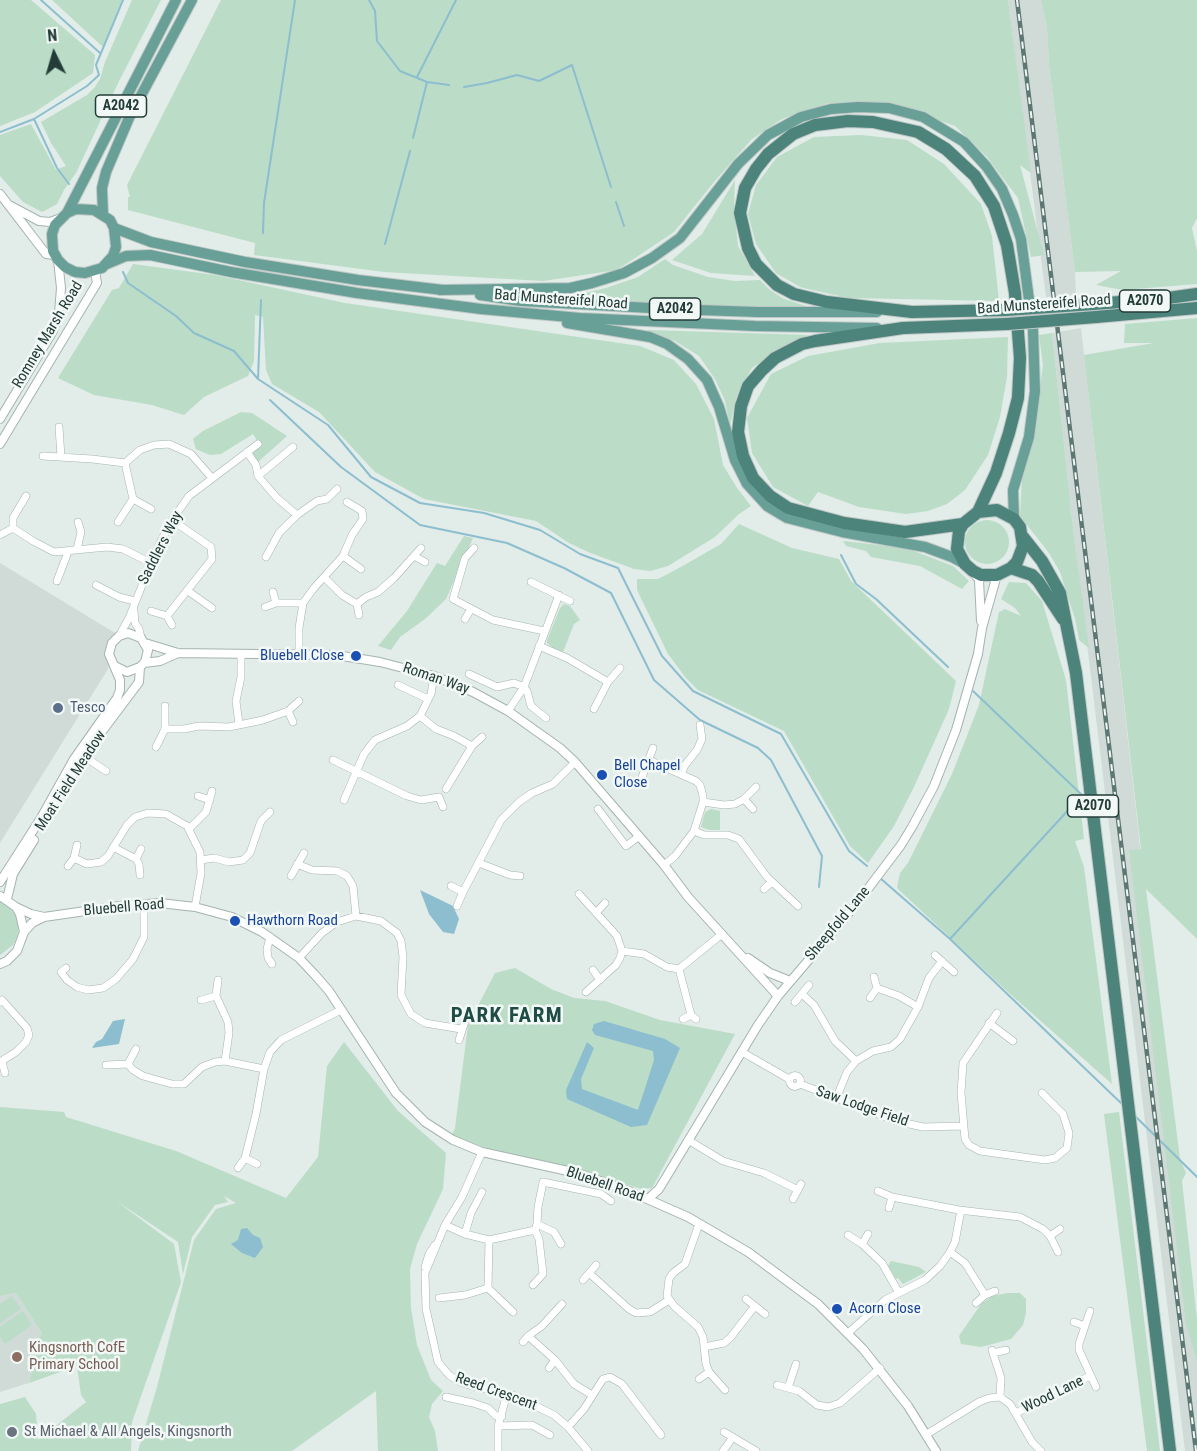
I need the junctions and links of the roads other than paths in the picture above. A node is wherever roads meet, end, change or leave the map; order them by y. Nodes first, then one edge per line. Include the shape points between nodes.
1 (176, 0) edge
2 (192, 0) edge
3 (0, 194) edge
4 (6, 203) junction
5 (103, 214) junction
6 (64, 215) junction
7 (114, 228) junction
8 (56, 257) junction
9 (107, 264) junction
10 (95, 271) junction
11 (439, 290) junction
12 (1197, 294) edge
13 (1197, 308) edge
14 (481, 309) junction
15 (912, 312) junction
16 (903, 328) junction
17 (0, 419) edge
18 (59, 427) dead end
19 (0, 444) edge
20 (258, 444) dead end
21 (293, 447) dead end
22 (247, 452) junction
23 (43, 456) dead end
24 (61, 457) junction
25 (125, 463) junction
26 (258, 476) junction
27 (212, 478) junction
28 (337, 489) dead end
29 (26, 496) dead end
30 (133, 499) junction
31 (347, 502) dead end
32 (151, 509) dead end
33 (978, 512) junction
34 (297, 515) junction
35 (1014, 519) junction
36 (172, 520) junction
37 (78, 522) dead end
38 (118, 522) dead end
39 (963, 524) junction
40 (13, 528) junction
41 (0, 535) edge
42 (1023, 537) junction
43 (421, 548) dead end
44 (474, 548) dead end
45 (77, 549) junction
46 (68, 552) junction
47 (343, 556) junction
48 (414, 556) junction
49 (266, 557) dead end
50 (151, 562) junction
51 (425, 562) dead end
52 (969, 568) junction
53 (1011, 568) junction
54 (361, 569) dead end
55 (998, 575) junction
56 (325, 578) junction
57 (57, 581) dead end
58 (531, 582) dead end
59 (96, 585) dead end
60 (188, 591) junction
61 (273, 592) dead end
62 (559, 595) junction
63 (570, 601) dead end
64 (134, 602) junction
65 (276, 603) junction
66 (303, 603) junction
67 (357, 604) junction
68 (265, 607) dead end
69 (212, 608) dead end
70 (471, 609) junction
71 (150, 611) dead end
72 (359, 615) dead end
73 (167, 616) junction
74 (465, 618) dead end
75 (1065, 622) junction
76 (172, 625) dead end
77 (982, 628) junction
78 (544, 631) junction
79 (119, 636) junction
80 (143, 640) junction
81 (539, 646) junction
82 (178, 653) junction
83 (241, 654) junction
84 (299, 655) junction
85 (142, 665) junction
86 (115, 666) junction
87 (620, 668) dead end
88 (469, 674) dead end
89 (434, 676) junction
90 (608, 682) junction
91 (398, 685) dead end
92 (524, 687) junction
93 (428, 699) junction
94 (299, 701) dead end
95 (165, 706) dead end
96 (594, 709) dead end
97 (288, 711) junction
98 (508, 711) junction
99 (420, 716) junction
100 (546, 718) dead end
101 (293, 722) dead end
102 (239, 724) junction
103 (700, 725) dead end
104 (165, 729) junction
105 (482, 737) dead end
106 (472, 746) junction
107 (156, 747) dead end
108 (653, 748) dead end
109 (85, 757) junction
110 (333, 760) dead end
111 (649, 760) junction
112 (575, 762) junction
113 (106, 771) dead end
114 (358, 771) junction
115 (681, 774) junction
116 (641, 780) dead end
117 (756, 787) dead end
118 (446, 789) dead end
119 (212, 791) dead end
120 (198, 796) dead end
121 (744, 799) junction
122 (210, 800) junction
123 (344, 800) dead end
124 (703, 802) junction
125 (443, 807) dead end
126 (598, 809) dead end
127 (753, 809) dead end
128 (270, 812) dead end
129 (189, 829) junction
130 (694, 831) junction
131 (638, 837) junction
132 (77, 845) dead end
133 (113, 847) junction
134 (141, 849) dead end
135 (304, 853) dead end
136 (74, 858) junction
137 (136, 859) junction
138 (201, 860) junction
139 (479, 863) junction
140 (297, 864) junction
141 (664, 865) junction
142 (68, 866) dead end
143 (140, 875) dead end
144 (291, 876) dead end
145 (520, 876) dead end
146 (0, 882) edge
147 (772, 882) junction
148 (451, 886) dead end
149 (764, 889) dead end
150 (463, 892) junction
151 (579, 894) dead end
152 (4, 898) edge
153 (144, 903) junction
154 (605, 903) dead end
155 (457, 906) dead end
156 (798, 906) dead end
157 (16, 907) junction
158 (195, 907) junction
159 (596, 913) junction
160 (356, 916) junction
161 (44, 917) junction
162 (24, 932) junction
163 (722, 934) junction
164 (270, 937) junction
165 (622, 951) junction
166 (742, 955) junction
167 (935, 955) dead end
168 (299, 958) junction
169 (942, 961) junction
170 (0, 964) edge
171 (272, 964) dead end
172 (66, 968) dead end
173 (679, 969) junction
174 (593, 970) dead end
175 (954, 972) dead end
176 (874, 977) dead end
177 (218, 980) dead end
178 (600, 980) junction
179 (790, 981) junction
180 (809, 985) dead end
181 (877, 988) junction
182 (586, 992) dead end
183 (802, 994) junction
184 (216, 996) junction
185 (778, 996) junction
186 (870, 998) dead end
187 (201, 1000) dead end
188 (0, 1002) edge
189 (795, 1002) dead end
190 (918, 1007) junction
191 (341, 1010) junction
192 (997, 1013) dead end
193 (467, 1015) dead end
194 (683, 1019) dead end
195 (989, 1023) junction
196 (461, 1029) junction
197 (459, 1040) dead end
198 (1013, 1041) dead end
199 (136, 1049) dead end
200 (742, 1052) junction
201 (856, 1060) junction
202 (1, 1062) edge
203 (225, 1062) junction
204 (128, 1064) junction
205 (106, 1065) dead end
206 (264, 1069) junction
207 (5, 1072) dead end
208 (1042, 1094) dead end
209 (836, 1099) junction
210 (962, 1126) junction
211 (688, 1140) junction
212 (482, 1152) junction
213 (245, 1158) junction
214 (257, 1164) dead end
215 (238, 1168) dead end
216 (878, 1191) dead end
217 (482, 1192) dead end
218 (892, 1197) junction
219 (648, 1199) junction
220 (793, 1199) dead end
221 (611, 1201) dead end
222 (889, 1208) dead end
223 (962, 1210) junction
224 (699, 1224) junction
225 (445, 1225) junction
226 (536, 1227) junction
227 (1060, 1229) dead end
228 (465, 1234) junction
229 (868, 1234) dead end
230 (848, 1235) dead end
231 (1050, 1236) junction
232 (489, 1240) junction
233 (561, 1244) dead end
234 (862, 1244) junction
235 (950, 1252) junction
236 (1058, 1252) dead end
237 (596, 1265) dead end
238 (589, 1273) junction
239 (583, 1280) dead end
240 (533, 1285) dead end
241 (488, 1288) junction
242 (996, 1291) dead end
243 (899, 1293) junction
244 (985, 1294) junction
245 (439, 1298) dead end
246 (746, 1299) dead end
247 (669, 1300) junction
248 (976, 1303) dead end
249 (562, 1304) dead end
250 (755, 1306) junction
251 (1090, 1311) dead end
252 (513, 1312) dead end
253 (765, 1314) dead end
254 (1074, 1322) dead end
255 (1085, 1326) junction
256 (848, 1333) junction
257 (704, 1347) junction
258 (1006, 1350) dead end
259 (555, 1360) junction
260 (796, 1364) dead end
261 (549, 1368) dead end
262 (880, 1368) junction
263 (709, 1372) junction
264 (1090, 1376) junction
265 (699, 1379) dead end
266 (777, 1385) dead end
267 (1096, 1387) dead end
268 (788, 1388) junction
269 (725, 1390) dead end
270 (507, 1394) junction
271 (592, 1395) junction
272 (446, 1397) dead end
273 (1000, 1398) junction
274 (1016, 1413) junction
275 (502, 1416) junction
276 (498, 1426) junction
277 (568, 1427) junction
278 (724, 1432) dead end
279 (927, 1434) junction
280 (550, 1435) dead end
281 (661, 1435) dead end
282 (733, 1437) junction
283 (498, 1451) edge
284 (588, 1451) edge
285 (723, 1451) edge
286 (756, 1451) edge
287 (936, 1451) edge
288 (1041, 1451) edge
289 (1170, 1451) edge

1 - 6 main road, A2042
2 - 5 main road, A2042 via 129,118 106,172
3 - 4 street
4 - 6 street via 39,221 50,222
4 - 8 street via 45,254
5 - 6 main road via 85,208
5 - 7 main road
6 - 8 main road via 52,234
7 - 9 main road via 116,247
7 - 11 main road, Bad Munstereifel Road / A2042 via 151,242 245,262
8 - 10 main road via 75,272
8 - 17 street, Romney Marsh Road via 61,288 53,331
9 - 10 main road
9 - 14 main road, Bad Munstereifel Road / A2042 via 126,256 150,255 357,293
10 - 19 street, Romney Marsh Road via 97,283
11 - 15 main road, Bad Munstereifel Road / A2042 via 522,301 669,309
11 - 35 main road via 570,288 624,273 680,238 738,164 768,135 801,117 858,107 889,108 923,117 964,142 987,166 1002,189 1021,239 1035,380 1029,437 1013,490
12 - 15 highway, Bad Munstereifel Road / A2070, bridge via 1006,310
13 - 16 highway, Bad Munstereifel Road / A2070, bridge via 1007,324
14 - 16 main road, Bad Munstereifel Road / A2042 via 668,322
14 - 52 main road via 638,334 667,344 707,380 735,460 747,484 767,506 787,518 833,530 925,547
15 - 33 highway via 827,303 794,294 777,285 756,264 741,222 745,188 768,154 793,134 814,125 848,121 918,132 946,149 975,176 994,206 1007,245 1015,293 1020,358 1018,398 996,473
16 - 39 highway via 815,341 775,358 748,387 741,406 738,432 743,456 753,478 788,508 844,523 905,532
18 - 24 street
20 - 22 street, Saddlers Way
21 - 26 street
22 - 26 street
22 - 27 street, Saddlers Way
23 - 24 street
24 - 25 street
25 - 27 street via 140,450 169,444 191,454
25 - 30 street
26 - 34 street
27 - 36 street, Saddlers Way via 189,496
28 - 34 street
29 - 40 street
30 - 32 street
30 - 38 street
31 - 47 street via 362,511 363,519
33 - 35 highway via 997,510
33 - 39 highway
34 - 49 street via 279,533
35 - 42 highway
36 - 50 street, Saddlers Way
36 - 60 street via 211,547 212,559
37 - 45 street via 81,532
39 - 52 highway via 957,549
40 - 41 street
40 - 46 street via 54,552
42 - 53 highway via 1021,554
42 - 75 highway, A2070 via 1060,592
43 - 48 street
44 - 70 street via 465,558 453,599
45 - 46 street
45 - 50 street via 123,549
46 - 57 street
47 - 54 street
47 - 56 street
48 - 51 street
48 - 67 street via 378,592
50 - 64 street, Saddlers Way
52 - 55 highway via 989,576
52 - 77 street, Sheepfold Lane via 979,580
53 - 55 highway
53 - 75 highway, A2070 via 1038,581
55 - 77 street, Sheepfold Lane
56 - 66 street
56 - 67 street
58 - 62 street
59 - 64 street, Saddlers Way
60 - 69 street
60 - 73 street
61 - 65 street
62 - 63 street
62 - 78 street
64 - 79 street, Saddlers Way
64 - 80 street, Saddlers Way via 135,623
65 - 66 street
65 - 68 street
66 - 84 street
67 - 72 street
70 - 74 street
70 - 78 street via 493,620
71 - 73 street
73 - 76 street
75 - 289 highway, A2070 via 1081,707
77 - 179 street, Sheepfold Lane via 956,730 934,786 912,827 864,896
78 - 81 street
79 - 80 street via 128,633
79 - 86 street via 110,649
80 - 82 street, Roman Way
80 - 85 street via 148,650
81 - 90 street
81 - 92 street
82 - 83 street, Roman Way
82 - 85 street, Roman Way
83 - 84 street, Roman Way
83 - 102 street via 236,701
84 - 89 street, Roman Way via 336,655
85 - 86 street via 127,672
85 - 109 street, Moat Field Meadow via 139,682
86 - 146 street, Moat Field Meadow via 120,680 117,698 74,759
87 - 90 street
88 - 92 street via 497,687 514,683
89 - 93 street
89 - 98 street, Roman Way
90 - 96 street
91 - 93 street
92 - 98 street
92 - 100 street via 531,706
93 - 99 street
94 - 97 street
95 - 104 street
97 - 101 street
97 - 102 street
98 - 112 street, Roman Way
99 - 106 street via 436,729
99 - 114 street via 375,740
102 - 104 street
103 - 115 street via 702,739
104 - 107 street
105 - 106 street
106 - 118 street
108 - 111 street
109 - 113 street
109 - 152 street, Moat Field Meadow via 13,874
110 - 114 street
111 - 115 street
111 - 116 street
112 - 131 street, Roman Way
112 - 139 street via 553,784 532,793 510,811 493,832
114 - 123 street
114 - 125 street via 407,796 422,800 439,796
115 - 124 street via 700,786
117 - 121 street
119 - 122 street
120 - 122 street
121 - 124 street via 724,805
121 - 127 street
122 - 129 street via 206,812
124 - 130 street
126 - 131 street via 626,846
128 - 138 street via 261,821 250,853 243,860
129 - 133 street via 166,814 148,813 135,817
129 - 138 street
130 - 141 street
130 - 147 street via 739,839
131 - 141 street, Roman Way
132 - 136 street
133 - 136 street via 95,864
133 - 137 street
134 - 137 street
135 - 140 street
136 - 142 street
137 - 143 street
138 - 158 street
139 - 145 street
139 - 150 street
140 - 144 street
140 - 160 street via 346,876 353,886
141 - 163 street, Roman Way
147 - 149 street
147 - 156 street
148 - 150 street
150 - 155 street
151 - 159 street
152 - 157 street
153 - 158 street, Bluebell Road
153 - 161 street, Bluebell Road
153 - 172 street via 144,937 116,979 103,988 88,990 67,980 61,972
154 - 159 street
157 - 161 street, Bluebell Road
157 - 162 street
158 - 164 street, Bluebell Road via 240,920
159 - 165 street via 617,936
160 - 168 street via 329,927
160 - 196 street via 381,921 397,933 403,949 401,995 411,1014 425,1023
161 - 162 street, Bluebell Road
162 - 170 street via 17,951
163 - 166 street, Roman Way
163 - 173 street
164 - 168 street, Bluebell Road
164 - 171 street via 267,949
165 - 173 street via 644,954
165 - 178 street via 616,965
166 - 179 street, Roman Way
166 - 185 street, Roman Way
167 - 169 street
168 - 191 street, Bluebell Road
169 - 175 street
169 - 190 street via 929,978
173 - 194 street via 693,1017
174 - 178 street
176 - 181 street
177 - 184 street
178 - 182 street
179 - 185 street, Sheepfold Lane
180 - 183 street
181 - 186 street
181 - 190 street
183 - 189 street
183 - 201 street via 814,1005 836,1041
184 - 187 street
184 - 203 street via 228,1022
185 - 200 street, Sheepfold Lane
188 - 202 street via 27,1028 29,1035 16,1052
190 - 201 street via 895,1044
191 - 206 street via 281,1040 270,1052
191 - 212 street, Bluebell Road via 411,1110 440,1133
192 - 195 street
193 - 196 street
195 - 198 street
195 - 210 street via 963,1063
196 - 197 street
199 - 204 street
200 - 209 street, Saw Lodge Field via 789,1079 793,1086 800,1083
200 - 211 street, Sheepfold Lane
201 - 209 street
202 - 207 street
203 - 204 street via 209,1063 180,1084 143,1076
203 - 206 street
204 - 205 street
206 - 213 street
208 - 210 street via 1063,1114 1069,1133 1067,1148 1055,1158 1045,1160 974,1149
209 - 210 street, Saw Lodge Field via 896,1121
211 - 219 street, Sheepfold Lane via 659,1189
211 - 220 street via 723,1161 799,1187
212 - 219 street, Bluebell Road via 577,1173
212 - 225 street
213 - 214 street
213 - 215 street
216 - 218 street
217 - 228 street
218 - 222 street
218 - 223 street
219 - 224 street, Bluebell Road
221 - 226 street via 601,1194 543,1182
223 - 231 street via 1020,1217 1037,1224
223 - 235 street
224 - 247 street via 684,1264 669,1280
224 - 256 street, Bluebell Road via 785,1277
225 - 228 street
225 - 270 street, Reed Crescent via 429,1254 424,1279 426,1309 438,1362 458,1381
226 - 232 street
226 - 233 street via 554,1232
226 - 240 street via 543,1274
227 - 231 street
228 - 232 street
229 - 234 street
230 - 234 street
231 - 236 street
232 - 241 street
234 - 243 street via 887,1269
235 - 243 street via 925,1280
235 - 244 street via 965,1263
237 - 238 street
238 - 239 street
238 - 247 street via 636,1312 650,1312
241 - 245 street
241 - 252 street
242 - 244 street
243 - 256 street via 876,1307
244 - 248 street
246 - 250 street
247 - 257 street via 698,1327
249 - 259 street via 525,1339
250 - 253 street
250 - 257 street via 724,1343
251 - 255 street, Wood Lane
254 - 255 street
255 - 264 street, Wood Lane via 1079,1350
256 - 262 street, Bluebell Road
257 - 263 street
258 - 273 street, Wood Lane via 993,1352 1001,1378
259 - 261 street
259 - 271 street via 574,1384
260 - 268 street
262 - 268 street via 834,1406 817,1405
262 - 279 street, Bluebell Road
263 - 265 street
263 - 269 street
264 - 267 street, Wood Lane
264 - 274 street, Wood Lane
266 - 268 street
270 - 275 street
270 - 277 street, Reed Crescent via 538,1406
271 - 277 street
271 - 281 street via 603,1379 610,1377 622,1384
272 - 275 street via 474,1403
273 - 274 street, Wood Lane
273 - 279 street, Wood Lane via 979,1402
274 - 288 street, Wood Lane
275 - 276 street
276 - 280 street via 532,1425
276 - 283 street
277 - 284 street, Reed Crescent
278 - 282 street
279 - 287 street, Bluebell Road
282 - 285 street
282 - 286 street

